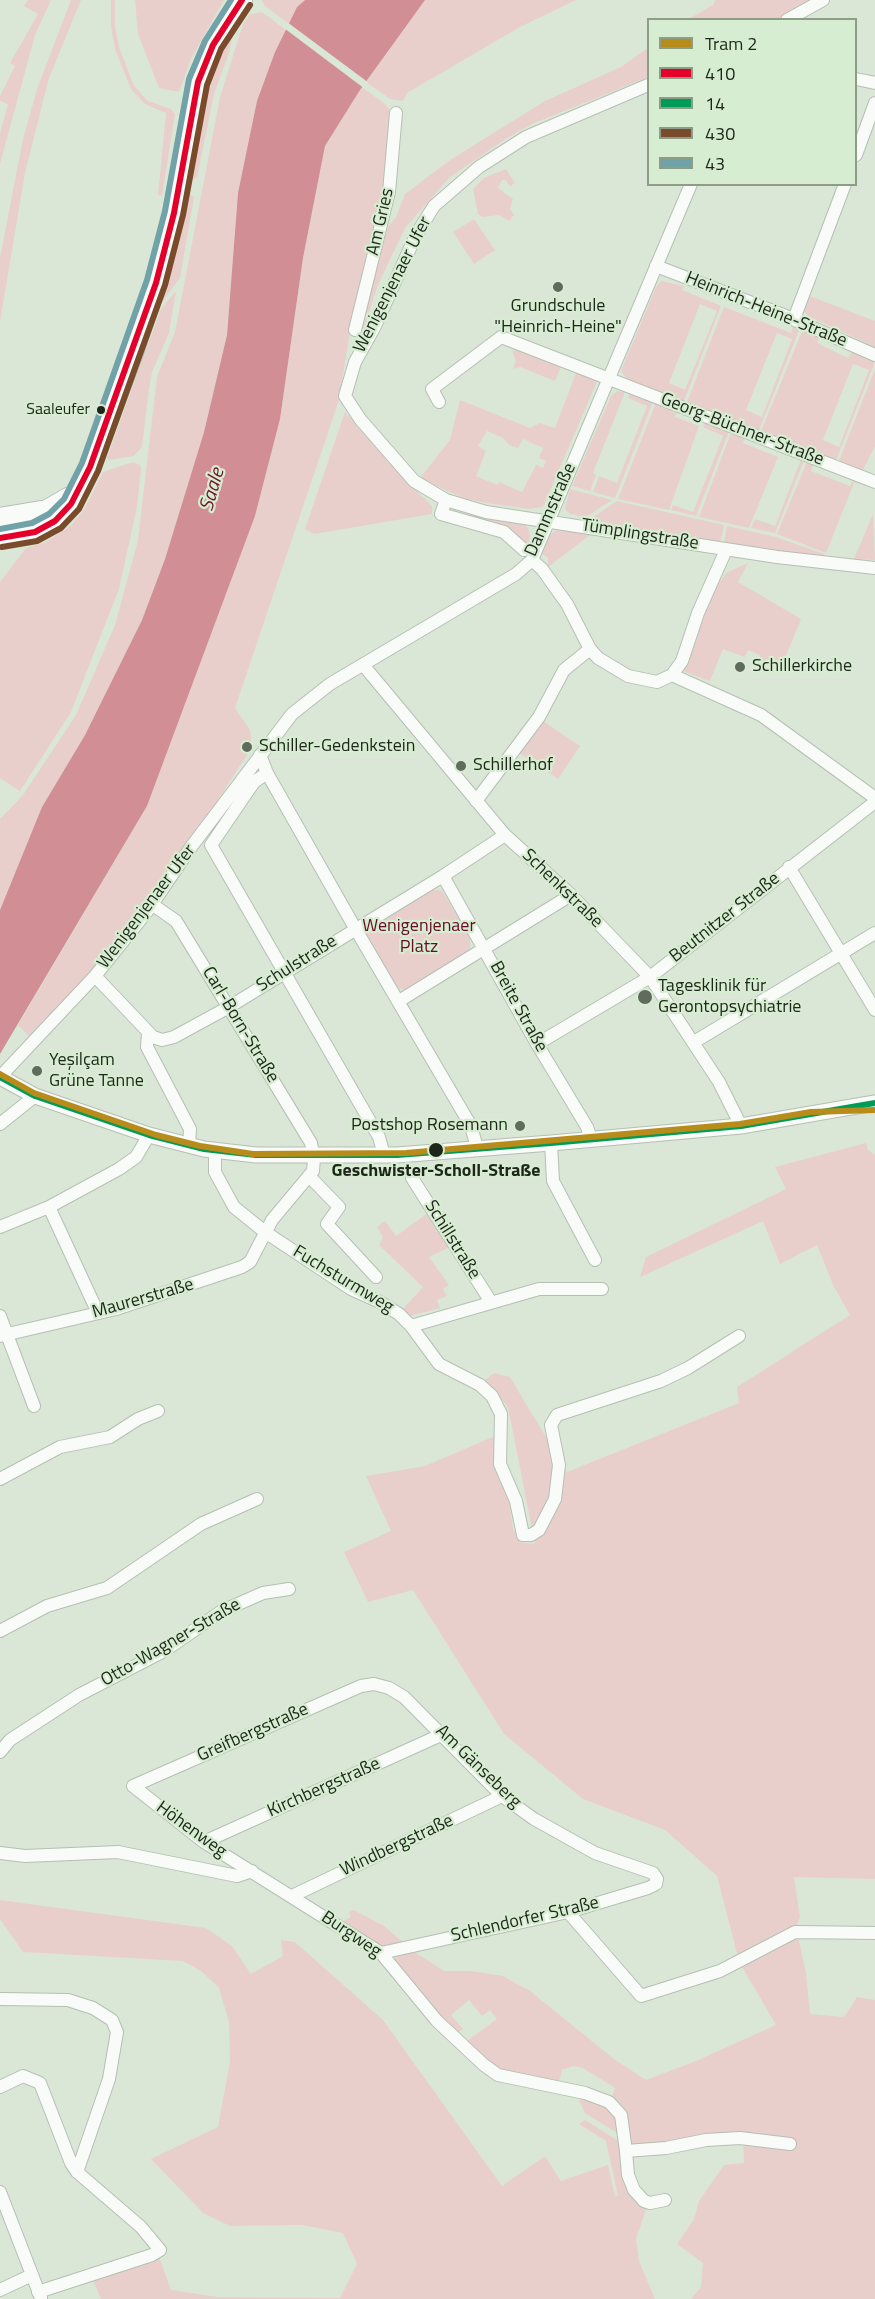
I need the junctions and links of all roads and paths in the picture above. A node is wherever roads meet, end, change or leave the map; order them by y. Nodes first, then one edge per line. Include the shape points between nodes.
1 (242, 0) edge
2 (823, 0) edge
3 (791, 18) edge
4 (857, 79) edge
5 (875, 83) edge
6 (647, 85) edge
7 (875, 103) edge
8 (396, 113) dead end
9 (857, 150) edge
10 (690, 186) edge
11 (843, 186) edge
12 (656, 266) junction
13 (794, 319) junction
14 (355, 330) dead end
15 (875, 354) edge
16 (608, 378) junction
17 (345, 396) joint
18 (439, 402) dead end
19 (875, 482) edge
20 (82, 483) junction
21 (446, 500) junction
22 (0, 518) edge
23 (548, 521) junction
24 (0, 538) edge
25 (726, 549) junction
26 (528, 555) junction
27 (875, 568) edge
28 (590, 649) junction
29 (364, 666) junction
30 (672, 675) junction
31 (260, 755) junction
32 (267, 772) junction
33 (875, 798) edge
34 (476, 801) junction
35 (875, 802) edge
36 (505, 835) junction
37 (789, 867) junction
38 (443, 876) junction
39 (571, 895) junction
40 (153, 905) junction
41 (355, 928) junction
42 (875, 933) edge
43 (485, 949) junction
44 (841, 953) junction
45 (284, 972) junction
46 (95, 976) junction
47 (650, 976) junction
48 (399, 1001) junction
49 (229, 1007) junction
50 (875, 1010) edge
51 (148, 1033) junction
52 (693, 1042) junction
53 (537, 1044) junction
54 (0, 1077) edge
55 (35, 1096) junction
56 (875, 1103) edge
57 (0, 1125) edge
58 (741, 1126) junction
59 (149, 1135) junction
60 (591, 1139) junction
61 (551, 1143) junction
62 (189, 1146) junction
63 (477, 1148) junction
64 (215, 1151) junction
65 (384, 1155) junction
66 (314, 1156) junction
67 (310, 1177) junction
68 (412, 1178) dead end
69 (49, 1207) junction
70 (0, 1227) edge
71 (265, 1232) junction
72 (595, 1260) dead end
73 (376, 1277) dead end
74 (602, 1289) dead end
75 (491, 1302) junction
76 (98, 1313) junction
77 (0, 1316) edge
78 (411, 1326) junction
79 (3, 1335) edge
80 (739, 1336) dead end
81 (34, 1406) dead end
82 (158, 1411) dead end
83 (0, 1479) edge
84 (257, 1499) dead end
85 (288, 1589) dead end
86 (0, 1631) edge
87 (374, 1684) joint
88 (443, 1734) junction
89 (0, 1752) edge
90 (133, 1786) joint
91 (502, 1796) junction
92 (204, 1842) junction
93 (0, 1853) edge
94 (252, 1871) junction
95 (653, 1873) joint
96 (292, 1896) junction
97 (568, 1912) junction
98 (875, 1933) edge
99 (381, 1953) junction
100 (0, 1999) edge
101 (0, 2088) edge
102 (790, 2144) dead end
103 (626, 2151) junction
104 (77, 2172) junction
105 (0, 2192) edge
106 (665, 2200) dead end
107 (32, 2276) junction
108 (0, 2290) edge
109 (40, 2296) edge

1 - 20 main road via 213,45 198,82 174,213 156,283
2 - 3 street
4 - 5 street
6 - 17 street, Wenigenjenaer Ufer via 518,141 479,167 434,206 424,218 355,362
7 - 9 street
8 - 14 street, Am Gries via 389,192
10 - 12 street, Dammstraße
11 - 13 street
12 - 13 street, Heinrich-Heine-Straße
12 - 16 street, Dammstraße
13 - 15 street, Heinrich-Heine-Straße
16 - 18 street, Georg-Büchner-Straße via 501,337 432,389
16 - 19 street, Georg-Büchner-Straße
16 - 23 street, Dammstraße
17 - 21 street, Tümplingstraße via 414,481
20 - 22 main road via 68,498 46,510
20 - 24 main road via 71,504 55,521 35,532
21 - 23 street, Tümplingstraße via 486,512
21 - 26 street via 441,514 504,532
23 - 25 street, Tümplingstraße
23 - 26 street, Dammstraße
25 - 27 street, Tümplingstraße
25 - 30 street via 682,661
26 - 28 street via 567,604
26 - 29 street, Dammstraße via 516,574
28 - 30 street via 628,676 657,682
28 - 34 street via 564,670 540,717
29 - 31 street, Dammstraße via 330,684 292,714
29 - 34 street, Schenkstraße
30 - 33 street via 761,715
31 - 32 street
31 - 40 street, Wenigenjenaer Ufer
32 - 41 street
32 - 45 street via 254,782 211,845
34 - 36 street, Schenkstraße
35 - 37 street, Beutnitzer Straße
36 - 38 street, Schulstraße
36 - 39 street, Schenkstraße
37 - 44 street
37 - 47 street, Beutnitzer Straße
38 - 41 street, Schulstraße
38 - 43 street, Breite Straße
39 - 43 street
39 - 47 street, Schenkstraße
40 - 46 street, Wenigenjenaer Ufer
40 - 49 street, Carl-Born-Straße via 176,921
41 - 45 street, Schulstraße
41 - 48 street
42 - 44 street
43 - 48 street
43 - 53 street, Breite Straße
44 - 50 street
44 - 52 street
45 - 49 street, Schulstraße
45 - 65 street via 379,1137
46 - 51 street
46 - 54 street, Wenigenjenaer Ufer
47 - 52 street, Schenkstraße
47 - 53 street, Beutnitzer Straße
48 - 63 street via 471,1125
49 - 51 street, Schulstraße via 174,1037 157,1039
49 - 66 street, Carl-Born-Straße via 311,1143
51 - 62 street via 147,1047 190,1129
52 - 58 street, Schenkstraße
53 - 60 street, Breite Straße
54 - 55 street
55 - 57 street
55 - 59 street
56 - 58 street
58 - 60 street
59 - 62 street
59 - 69 street via 136,1157
60 - 61 street
61 - 63 street
61 - 72 street via 553,1181
62 - 64 street
63 - 65 street
64 - 66 street
64 - 71 street, Fuchsturmweg via 214,1172 234,1207
65 - 66 street
66 - 67 street
67 - 71 street, Maurerstraße
67 - 73 street via 339,1207 327,1224
68 - 75 street, Schillstraße
69 - 70 street
69 - 76 street
71 - 76 street, Maurerstraße via 250,1262 242,1267
71 - 78 street, Fuchsturmweg via 351,1289 380,1302
74 - 75 street, Schillstraße via 539,1288
75 - 78 street, Schillstraße
76 - 79 street, Maurerstraße
77 - 79 street
78 - 80 street, Fuchsturmweg via 439,1364 480,1385 499,1405 500,1464 516,1501 523,1535 539,1530 555,1499 559,1465 550,1425 557,1415 661,1381
79 - 81 street
82 - 83 street via 110,1437 60,1447
84 - 86 street via 201,1524 107,1588 47,1606
85 - 89 street, Otto-Wagner-Straße via 263,1593 222,1611 165,1651 79,1695 10,1740
87 - 88 street, Am Gänseberg via 404,1697
87 - 90 street, Greifbergstraße via 361,1686
88 - 91 street, Am Gänseberg
88 - 92 street, Kirchbergstraße
90 - 92 street, Höhenweg
91 - 95 street, Am Gänseberg via 595,1853
91 - 96 street, Windbergstraße
92 - 94 street, Höhenweg
93 - 94 street via 25,1856 128,1852 237,1876
94 - 96 street, Burgweg
95 - 97 street, Schlendorfer Straße via 656,1884 648,1888
96 - 99 street, Burgweg
97 - 98 street via 641,1996 720,1971 795,1932
97 - 99 street, Schlendorfer Straße
99 - 103 street, Burgweg via 437,2020 484,2066 498,2075 585,2093 609,2102 621,2115
100 - 104 street via 68,2000 93,2008 112,2020 117,2032 109,2079
101 - 104 street via 23,2076 40,2083
102 - 103 street via 740,2138
103 - 106 street, Burgweg via 634,2190 650,2203
104 - 109 street via 141,2228 160,2250
105 - 107 street
107 - 108 street
107 - 109 street

